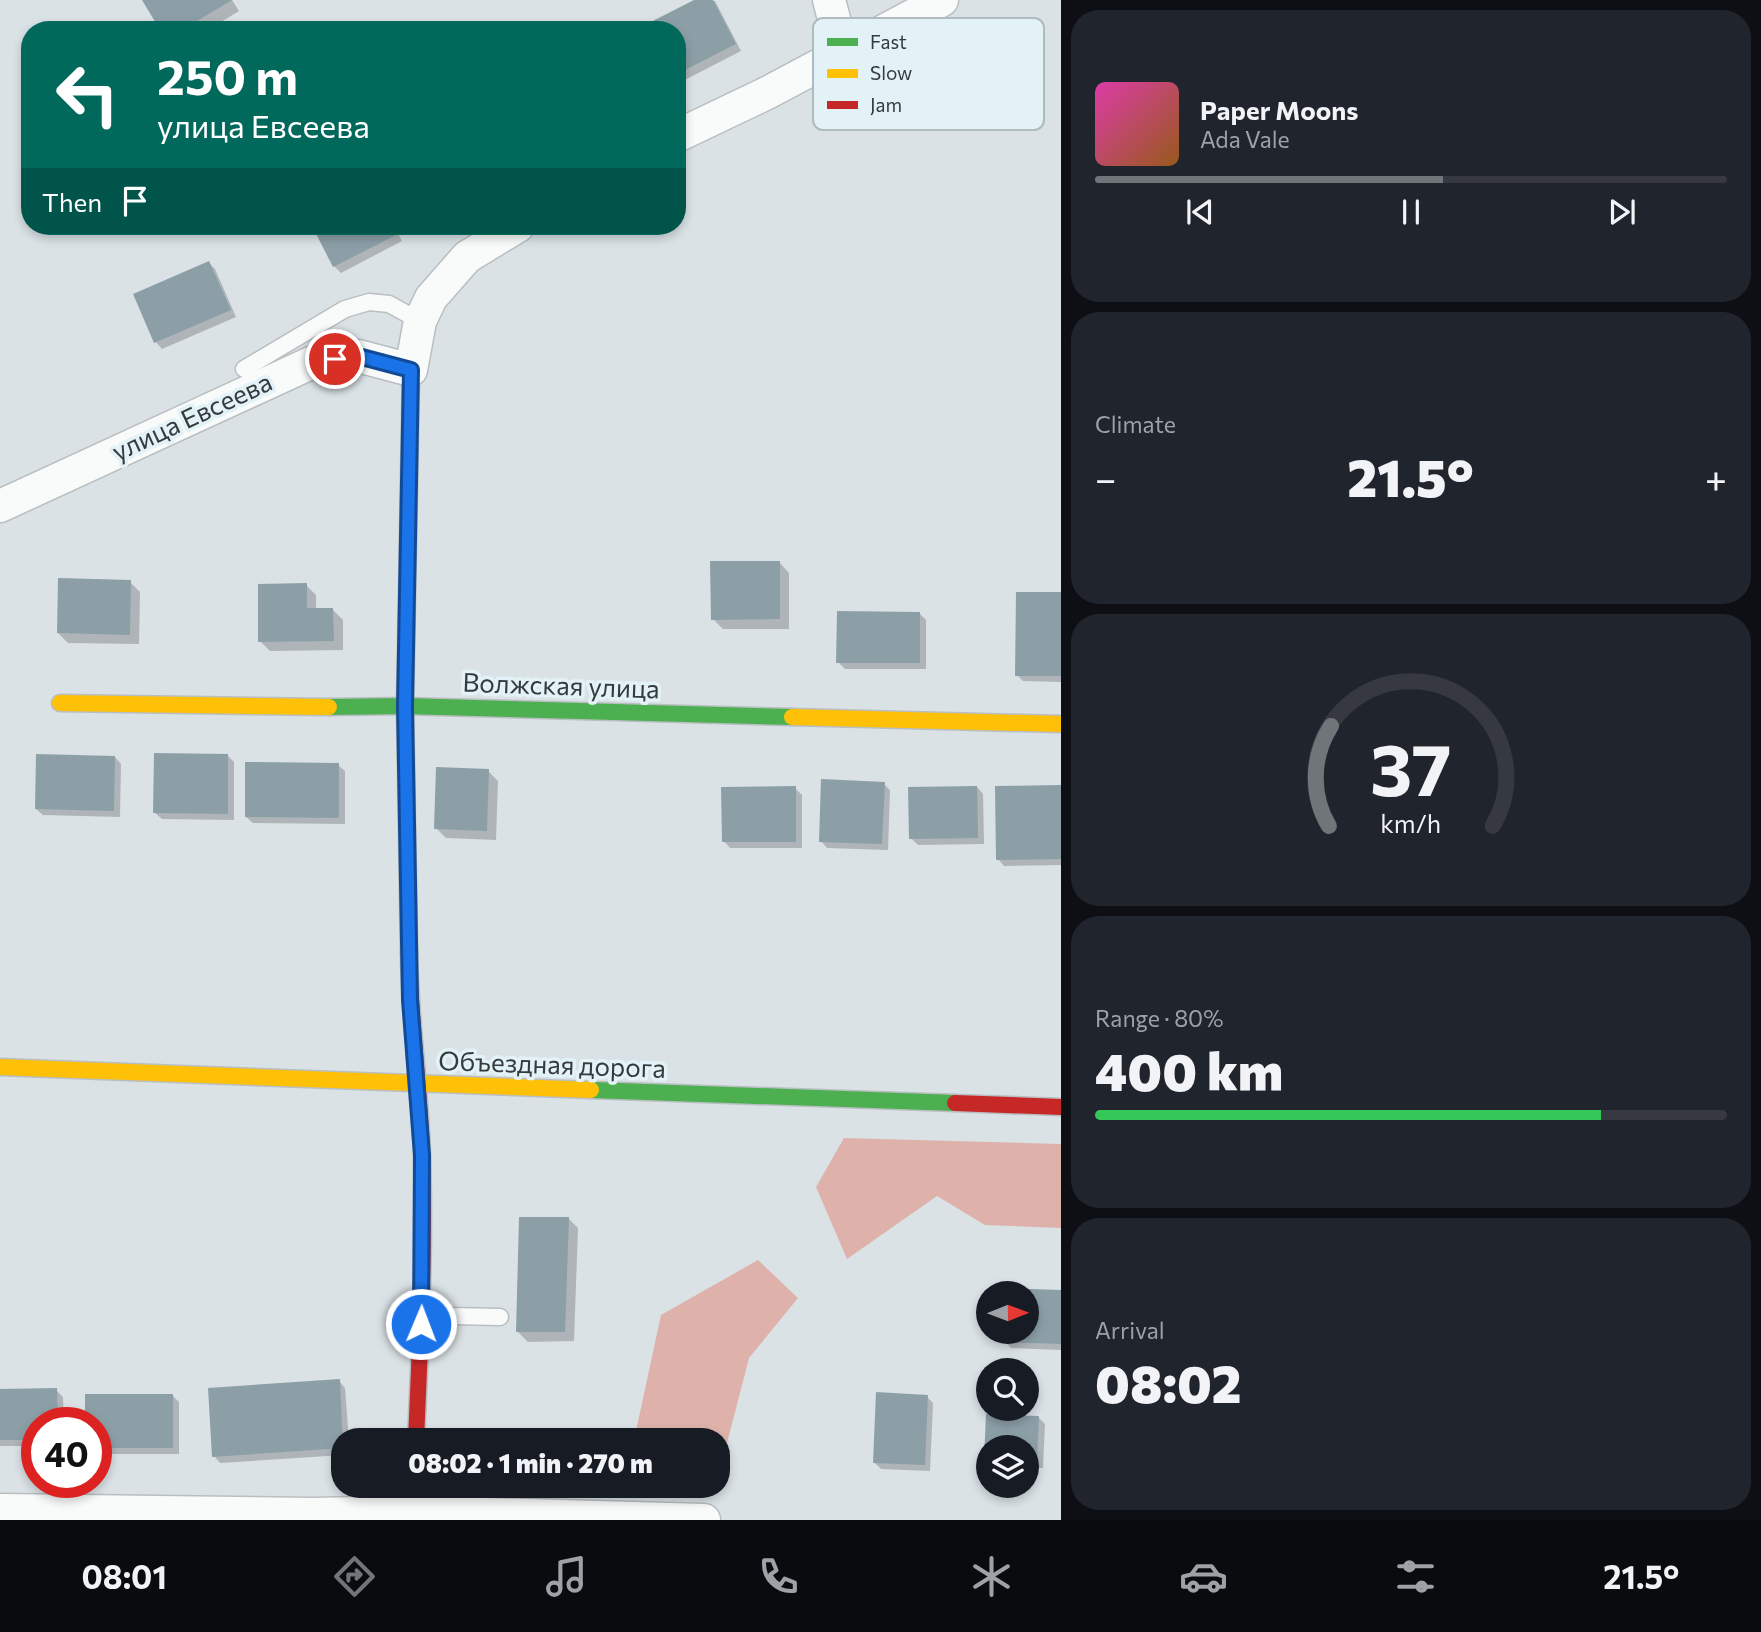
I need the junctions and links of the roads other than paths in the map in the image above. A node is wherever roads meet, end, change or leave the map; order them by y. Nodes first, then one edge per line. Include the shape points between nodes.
1 (829, 0) edge
2 (942, 0) edge
3 (834, 18) edge
4 (908, 18) edge
5 (813, 68) edge
6 (686, 132) edge
7 (503, 235) edge
8 (419, 321) junction
9 (244, 369) dead end
10 (411, 370) junction
11 (0, 506) edge
12 (60, 703) dead end
13 (405, 706) junction
14 (1061, 724) edge
15 (0, 1067) edge
16 (416, 1084) junction
17 (1061, 1107) edge
18 (422, 1300) junction
19 (499, 1317) dead end
20 (417, 1428) edge
21 (414, 1506) edge
22 (0, 1510) edge
23 (704, 1520) edge

1 - 3 street
2 - 4 street
5 - 6 street
7 - 8 street via 467,257 431,299
8 - 9 lane via 389,304 369,302 345,309
8 - 10 street
10 - 11 street, улица Евсеева via 358,356 313,362
10 - 13 street
12 - 13 street, Волжская улица
13 - 14 street, Волжская улица
13 - 16 street via 410,1000
15 - 16 street, Объездная дорога
16 - 17 street, Объездная дорога
16 - 18 street via 422,1155
18 - 19 lane via 451,1316
18 - 20 street
21 - 22 street via 313,1514
21 - 23 street

